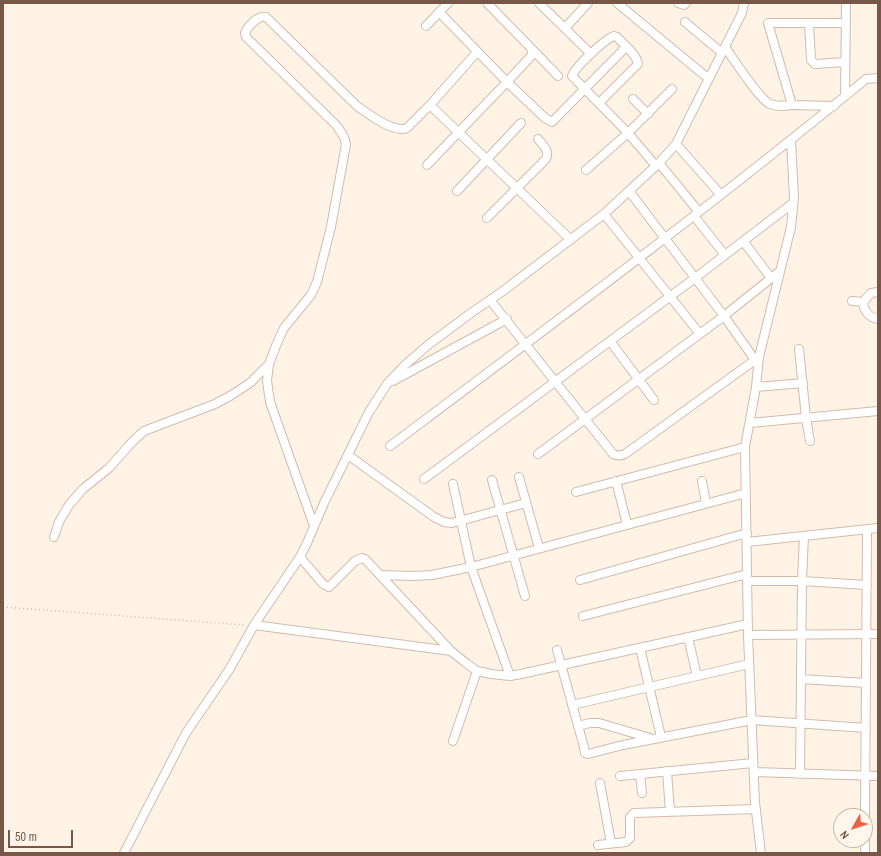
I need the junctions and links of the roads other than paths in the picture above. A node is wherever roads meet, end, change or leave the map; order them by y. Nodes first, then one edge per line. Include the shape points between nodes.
1 (448, 3) edge
2 (487, 3) edge
3 (539, 3) edge
4 (588, 3) edge
5 (617, 3) edge
6 (678, 3) edge
7 (686, 3) edge
8 (744, 3) edge
9 (846, 3) edge
10 (439, 12) junction
11 (684, 22) dead end
12 (809, 23) junction
13 (846, 23) junction
14 (426, 26) dead end
15 (565, 28) junction
16 (530, 47) junction
17 (626, 47) junction
18 (723, 50) junction
19 (478, 52) junction
20 (591, 54) junction
21 (845, 62) junction
22 (558, 76) dead end
23 (878, 78) edge
24 (709, 79) junction
25 (507, 82) junction
26 (584, 89) junction
27 (672, 89) dead end
28 (845, 96) junction
29 (633, 99) dead end
30 (599, 103) junction
31 (430, 105) junction
32 (792, 106) junction
33 (834, 106) junction
34 (648, 114) junction
35 (520, 124) dead end
36 (458, 133) junction
37 (628, 133) junction
38 (538, 139) dead end
39 (791, 141) junction
40 (676, 144) junction
41 (487, 160) junction
42 (657, 164) junction
43 (427, 165) dead end
44 (586, 170) dead end
45 (517, 188) junction
46 (457, 191) dead end
47 (629, 191) junction
48 (721, 195) junction
49 (793, 203) junction
50 (604, 214) junction
51 (697, 214) junction
52 (487, 218) dead end
53 (665, 239) junction
54 (571, 240) junction
55 (743, 242) junction
56 (725, 255) junction
57 (640, 258) junction
58 (780, 271) junction
59 (695, 278) junction
60 (771, 278) junction
61 (878, 292) edge
62 (670, 296) junction
63 (490, 300) junction
64 (852, 301) dead end
65 (863, 302) junction
66 (724, 316) junction
67 (878, 319) edge
68 (507, 320) junction
69 (700, 334) junction
70 (610, 341) junction
71 (526, 344) junction
72 (799, 349) dead end
73 (757, 358) junction
74 (269, 364) junction
75 (639, 380) junction
76 (556, 382) junction
77 (803, 383) junction
78 (387, 384) junction
79 (756, 387) junction
80 (654, 400) dead end
81 (878, 411) edge
82 (806, 418) junction
83 (586, 420) junction
84 (750, 423) junction
85 (810, 441) dead end
86 (390, 446) dead end
87 (745, 447) junction
88 (538, 454) dead end
89 (348, 455) junction
90 (519, 477) dead end
91 (424, 479) dead end
92 (492, 480) dead end
93 (616, 481) junction
94 (702, 481) dead end
95 (453, 484) dead end
96 (576, 492) dead end
97 (746, 493) junction
98 (526, 503) junction
99 (706, 503) junction
100 (500, 510) junction
101 (460, 520) junction
102 (627, 524) junction
103 (314, 526) junction
104 (878, 528) edge
105 (867, 529) junction
106 (747, 533) junction
107 (54, 536) dead end
108 (804, 536) junction
109 (747, 542) junction
110 (539, 548) junction
111 (512, 555) junction
112 (300, 557) junction
113 (471, 567) junction
114 (381, 575) junction
115 (747, 577) junction
116 (580, 580) dead end
117 (802, 582) junction
118 (867, 585) junction
119 (525, 596) dead end
120 (583, 616) dead end
121 (748, 624) junction
122 (254, 625) junction
123 (748, 634) junction
124 (802, 634) junction
125 (867, 634) junction
126 (878, 634) edge
127 (688, 637) junction
128 (640, 648) junction
129 (557, 650) dead end
130 (450, 651) junction
131 (749, 664) junction
132 (561, 666) junction
133 (477, 671) junction
134 (510, 676) junction
135 (697, 676) junction
136 (801, 679) junction
137 (866, 683) junction
138 (649, 687) junction
139 (572, 705) junction
140 (752, 720) junction
141 (801, 723) junction
142 (578, 726) junction
143 (866, 728) junction
144 (661, 737) junction
145 (652, 739) junction
146 (453, 741) dead end
147 (753, 763) junction
148 (667, 771) junction
149 (754, 772) junction
150 (640, 774) junction
151 (800, 774) junction
152 (865, 775) junction
153 (620, 776) dead end
154 (878, 776) edge
155 (600, 783) dead end
156 (642, 793) dead end
157 (865, 808) edge
158 (756, 809) junction
159 (670, 812) junction
160 (611, 843) junction
161 (598, 845) dead end
162 (124, 853) edge
163 (761, 853) edge

1 - 10 street
2 - 16 street
3 - 15 street
4 - 15 street
5 - 24 street
6 - 7 street
8 - 18 street via 742,13
9 - 13 street
10 - 14 street
10 - 19 street
11 - 18 street
12 - 13 street
12 - 21 street via 813,63
12 - 32 street via 768,23
13 - 21 street
15 - 20 street
16 - 22 street
16 - 25 street via 530,59
17 - 20 street via 614,36
17 - 26 street
17 - 30 street via 638,64
18 - 24 street
18 - 32 street via 768,103
19 - 25 street
19 - 31 street
20 - 26 street via 572,74
21 - 28 street
23 - 28 street via 866,79
24 - 40 street
25 - 26 street via 552,122
25 - 36 street
26 - 30 street
27 - 34 street
28 - 33 street
29 - 34 street
30 - 37 street
31 - 36 street
31 - 74 street via 407,128 396,129 357,106 266,17 259,17 246,30 246,37 337,126 346,144 331,227 317,282 311,295 284,328
32 - 33 street
33 - 39 street
34 - 37 street
35 - 41 street
36 - 41 street
36 - 43 street
37 - 42 street
37 - 44 street
38 - 45 street via 548,151 548,155
39 - 48 street
39 - 49 street
40 - 42 street
40 - 48 street
41 - 45 street
41 - 46 street
42 - 47 street
42 - 51 street
45 - 52 street
45 - 54 street
47 - 50 street
47 - 53 street
48 - 51 street
49 - 55 street
49 - 58 street via 791,227
50 - 54 street
50 - 57 street
51 - 53 street
51 - 56 street
53 - 57 street
53 - 59 street
54 - 63 street
55 - 56 street
55 - 60 street
56 - 59 street
57 - 62 street
57 - 71 street
58 - 60 street
58 - 73 street
59 - 62 street
59 - 66 street
60 - 66 street
61 - 65 street via 871,293
62 - 69 street
62 - 70 street
63 - 68 street
63 - 78 street via 428,345
64 - 65 street
65 - 67 street via 867,314
66 - 69 street
66 - 73 street
68 - 71 street
68 - 78 street
69 - 75 street
70 - 75 street
70 - 76 street
71 - 76 street
71 - 86 street
72 - 77 street
73 - 79 street
73 - 83 street via 620,456 613,454
74 - 103 street via 267,381 270,402
74 - 107 street via 250,383 230,396 144,432 69,505
75 - 80 street
75 - 83 street
76 - 83 street
76 - 91 street
77 - 79 street
77 - 82 street
78 - 89 street via 369,412
79 - 84 street
81 - 82 street
82 - 84 street
82 - 85 street
83 - 88 street
84 - 87 street
87 - 93 street
87 - 97 street
89 - 101 street via 434,517 452,523
89 - 103 street
90 - 98 street
92 - 100 street
93 - 96 street
93 - 102 street
94 - 99 street
95 - 101 street
97 - 99 street
97 - 106 street
98 - 100 street
98 - 110 street
99 - 102 street
100 - 101 street
100 - 111 street
101 - 113 street
102 - 110 street
103 - 112 street
104 - 105 street
105 - 108 street
105 - 118 street
106 - 109 street
106 - 116 street
108 - 109 street
108 - 117 street
109 - 115 street
110 - 111 street
111 - 113 street
111 - 119 street
112 - 114 street via 329,587 362,558
112 - 122 street
113 - 114 street via 432,575
113 - 134 street
114 - 130 street
115 - 117 street
115 - 120 street
115 - 121 street
117 - 118 street
117 - 124 street
118 - 125 street
121 - 123 street
121 - 127 street
122 - 130 street
122 - 162 street via 229,670 186,733
123 - 124 street
123 - 131 street
124 - 125 street
124 - 136 street
125 - 126 street
125 - 137 street
127 - 128 street
127 - 135 street
128 - 132 street
128 - 138 street
129 - 132 street
130 - 133 street
131 - 135 street
131 - 140 street
132 - 134 street
132 - 139 street
133 - 134 street
133 - 146 street
135 - 138 street
136 - 137 street
136 - 141 street
137 - 143 street
138 - 139 street
138 - 144 street
139 - 142 street
140 - 141 street
140 - 144 street
140 - 147 street
141 - 143 street
141 - 151 street
142 - 145 street via 598,723
142 - 145 street via 588,754
143 - 152 street
144 - 145 street
147 - 148 street
147 - 149 street
148 - 150 street
148 - 159 street
149 - 151 street
149 - 158 street
150 - 153 street
150 - 156 street
151 - 152 street
152 - 154 street
152 - 157 street
155 - 160 street
158 - 159 street
158 - 163 street
159 - 160 street via 631,814 629,841
160 - 161 street

